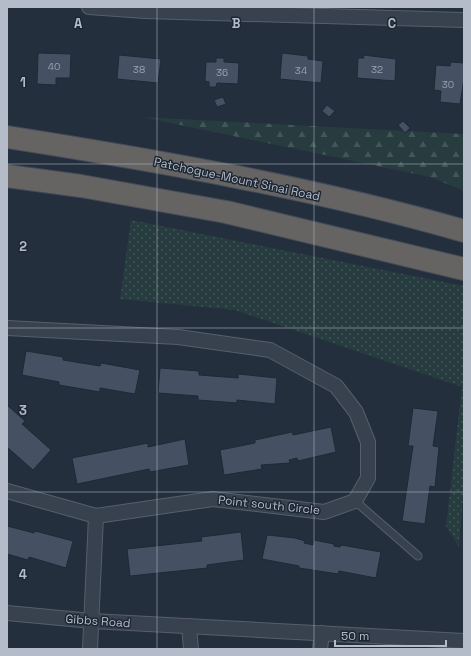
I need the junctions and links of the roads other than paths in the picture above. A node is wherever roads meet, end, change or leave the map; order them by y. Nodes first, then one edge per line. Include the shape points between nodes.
1 (89, 7) edge
2 (145, 9) edge
3 (464, 20) edge
4 (7, 137) edge
5 (7, 176) edge
6 (464, 231) edge
7 (464, 269) edge
8 (7, 328) edge
9 (7, 491) edge
10 (355, 501) junction
11 (96, 516) junction
12 (418, 556) dead end
13 (7, 613) edge
14 (92, 621) junction
15 (189, 626) junction
16 (322, 633) junction
17 (464, 641) edge
18 (90, 649) edge
19 (191, 649) edge
20 (320, 649) edge

1 - 2 street
2 - 3 street
4 - 6 highway, Patchogue-Mount Sinai Road via 127,156 253,181
5 - 7 highway via 81,186 226,212
8 - 10 street via 178,337 270,350 336,386 356,412 368,442 368,478
9 - 11 street, Point south Circle
10 - 11 street, Point south Circle via 324,512 214,499
10 - 12 lane
11 - 14 street
13 - 14 street, Gibbs Road
14 - 15 street, Gibbs Road
14 - 18 street
15 - 16 street, Gibbs Road
15 - 19 street
16 - 17 street, Gibbs Road
16 - 20 street

